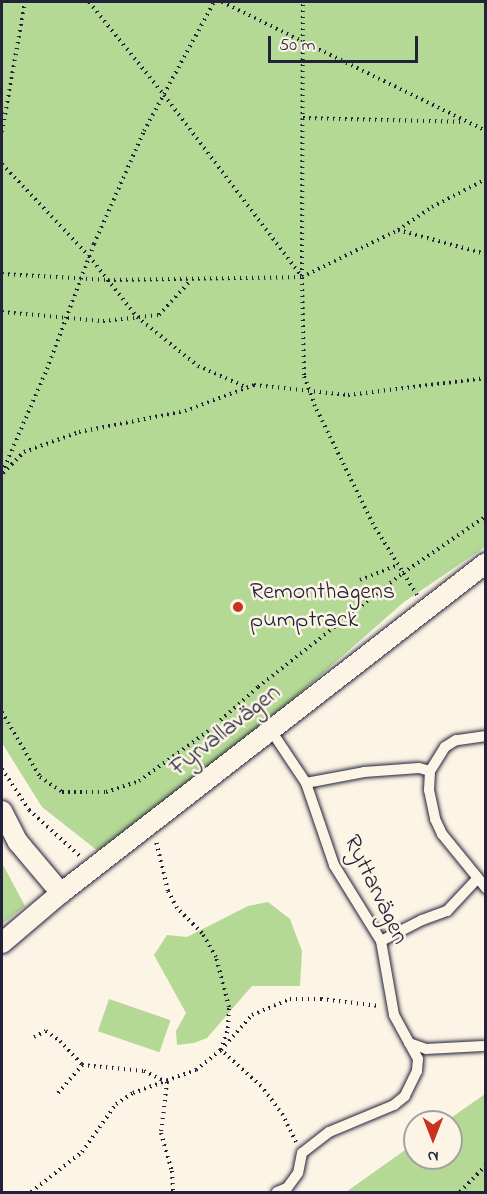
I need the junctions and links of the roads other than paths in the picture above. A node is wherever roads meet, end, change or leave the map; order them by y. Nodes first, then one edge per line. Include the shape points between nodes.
1 (486, 563) edge
2 (270, 729) junction
3 (486, 736) edge
4 (430, 771) junction
5 (306, 783) junction
6 (2, 812) edge
7 (478, 878) junction
8 (486, 888) edge
9 (61, 893) junction
10 (381, 941) junction
11 (2, 943) edge
12 (410, 1043) junction
13 (483, 1046) dead end
14 (277, 1192) edge

1 - 2 street, Fyrvallavägen
2 - 5 lane, Ryttarvägen
2 - 9 street, Fyrvallavägen
3 - 4 lane via 445,747
4 - 5 lane via 419,768 364,772
4 - 7 lane via 435,819 442,834
5 - 10 lane, Ryttarvägen via 334,865
6 - 9 street via 18,842
7 - 8 lane
7 - 10 lane via 447,911
9 - 11 street, Fyrvallavägen
10 - 12 lane, Ryttarvägen via 392,1008
12 - 13 lane via 426,1049
12 - 14 lane, Ryttarvägen via 418,1065 405,1096 394,1105 329,1132 302,1153 298,1173 287,1188

